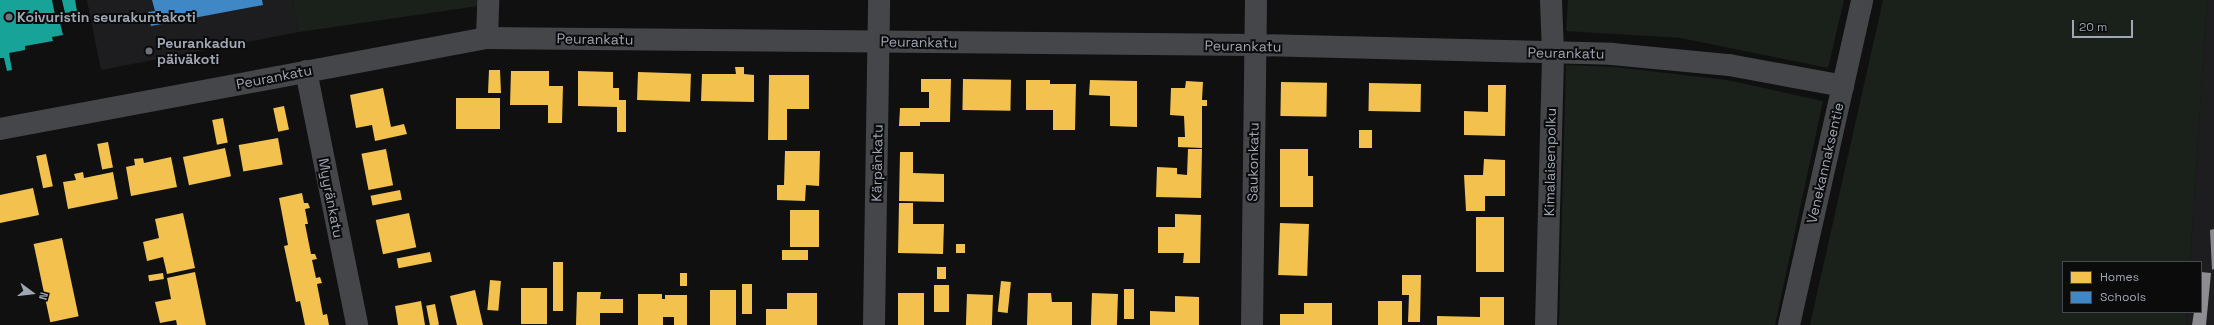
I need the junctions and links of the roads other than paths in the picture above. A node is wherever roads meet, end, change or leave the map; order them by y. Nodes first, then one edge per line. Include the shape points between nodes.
1 (488, 0) edge
2 (879, 0) edge
3 (1256, 0) edge
4 (1551, 0) edge
5 (1862, 0) edge
6 (487, 38) junction
7 (878, 42) junction
8 (1255, 46) junction
9 (1553, 53) junction
10 (306, 72) junction
11 (1843, 86) junction
12 (0, 128) edge
13 (357, 325) edge
14 (874, 325) edge
15 (1252, 325) edge
16 (1546, 325) edge
17 (1789, 325) edge

1 - 6 street
2 - 7 street, Kärpänkatu
3 - 8 street, Saukonkatu
4 - 9 street, Kimalaisenpolku
5 - 11 street, Venekannaksentie
6 - 7 street, Peurankatu
6 - 10 street, Peurankatu
7 - 8 street, Peurankatu
7 - 14 street, Kärpänkatu
8 - 9 street, Peurankatu
8 - 15 street, Saukonkatu
9 - 11 street, Peurankatu via 1612,54 1729,65
9 - 16 street, Kimalaisenpolku
10 - 12 street, Peurankatu
10 - 13 street, Myyränkatu
11 - 17 street, Venekannaksentie

